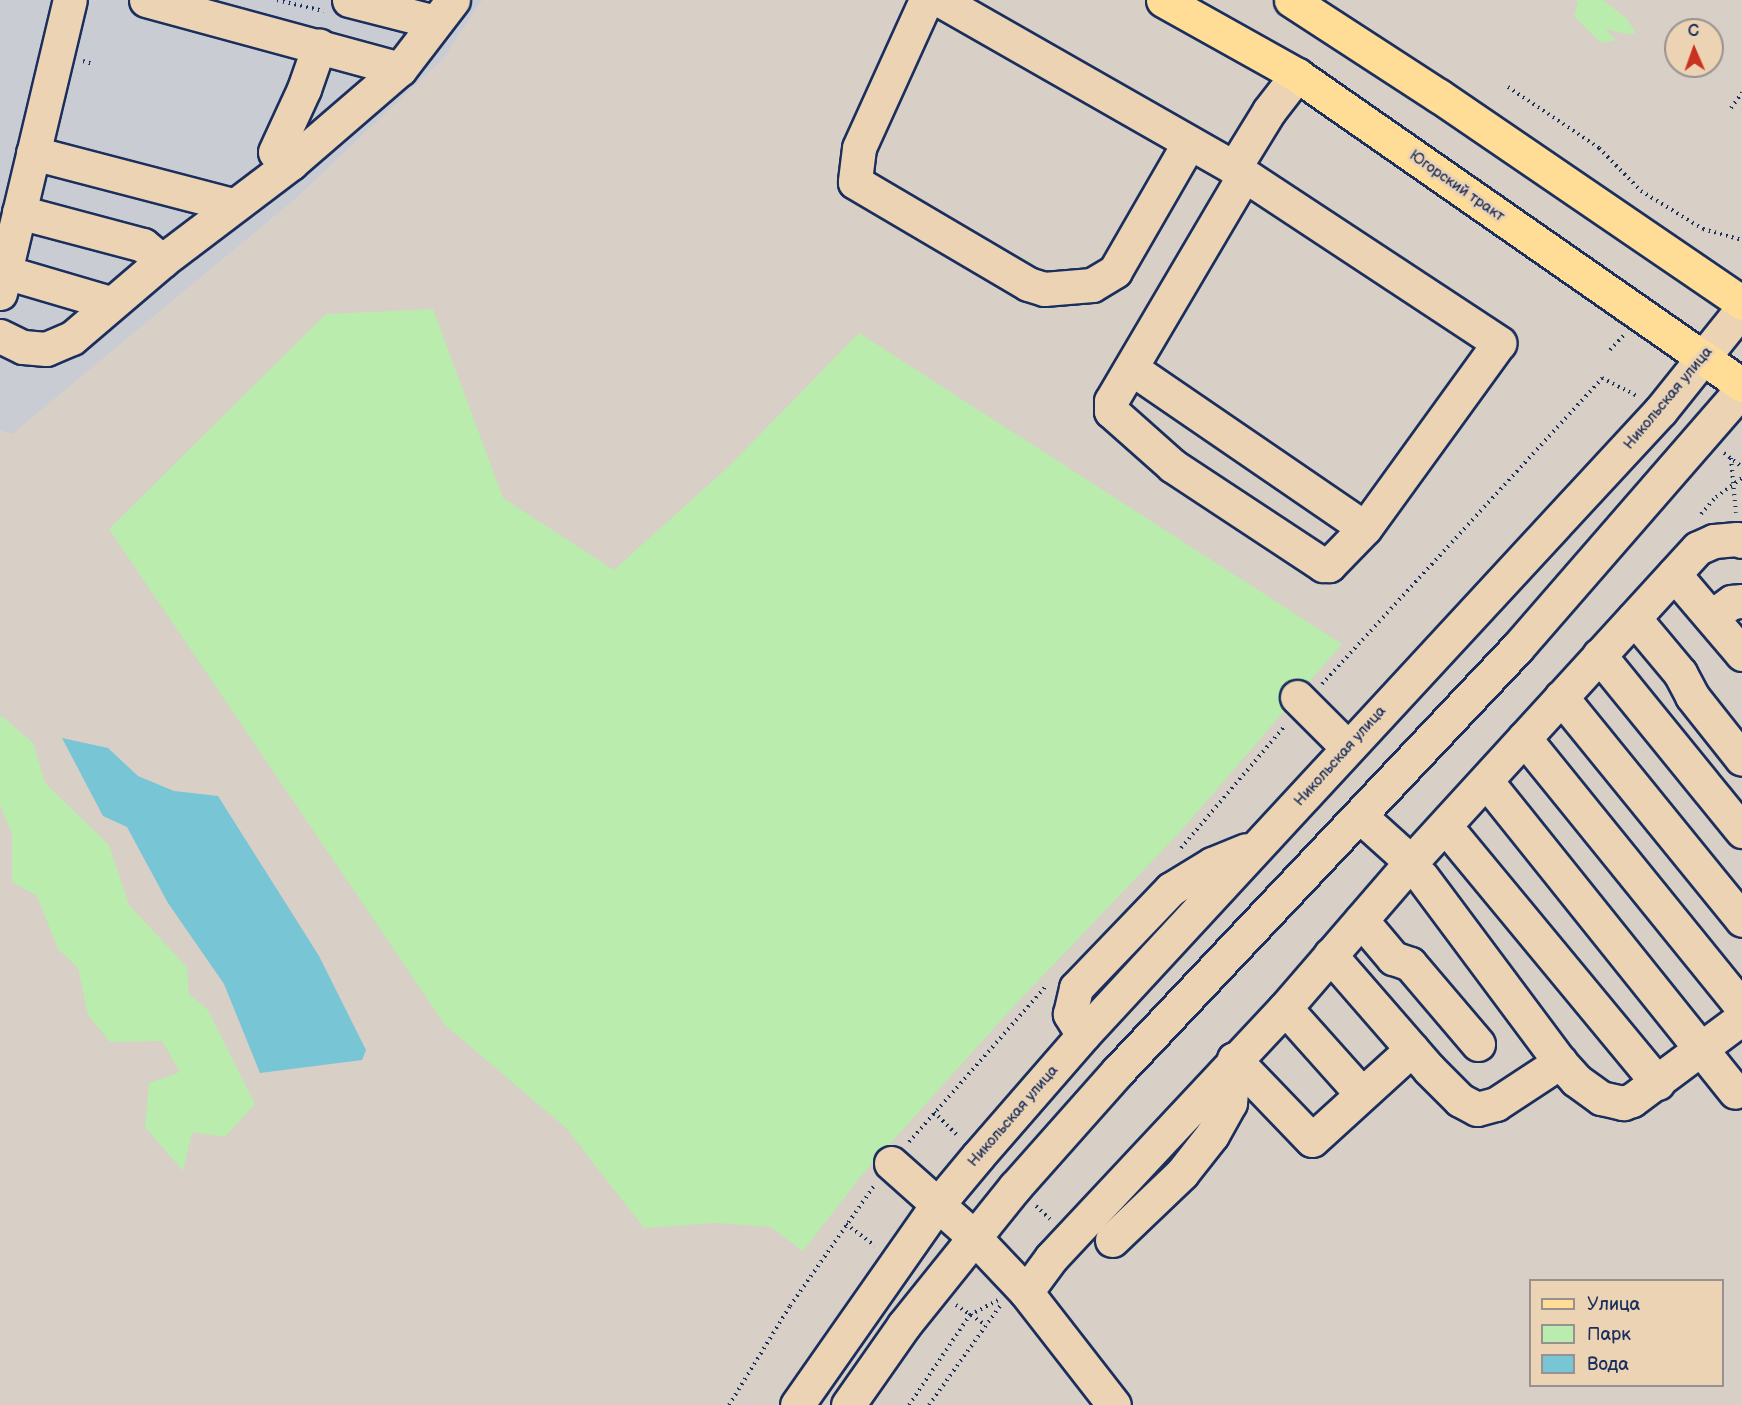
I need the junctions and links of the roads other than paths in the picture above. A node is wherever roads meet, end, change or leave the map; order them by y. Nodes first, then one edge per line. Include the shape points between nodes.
1 (70, 0) edge
2 (146, 0) edge
3 (349, 0) edge
4 (926, 0) edge
5 (940, 0) edge
6 (1163, 0) edge
7 (1291, 0) edge
8 (404, 7) edge
9 (444, 11) edge
10 (319, 46) junction
11 (400, 69) junction
12 (1297, 75) junction
13 (304, 89) junction
14 (340, 120) junction
15 (1189, 143) junction
16 (33, 153) junction
17 (291, 163) junction
18 (1239, 172) junction
19 (233, 205) junction
20 (19, 212) junction
21 (162, 261) junction
22 (3, 282) edge
23 (110, 303) junction
24 (1742, 303) edge
25 (1742, 309) edge
26 (0, 336) edge
27 (1702, 358) junction
28 (1131, 368) junction
29 (1742, 387) edge
30 (1365, 528) junction
31 (1742, 541) edge
32 (1674, 574) junction
33 (1742, 601) edge
34 (1711, 617) junction
35 (1634, 618) junction
36 (1742, 654) edge
37 (1599, 656) junction
38 (1297, 697) dead end
39 (1562, 697) junction
40 (1524, 738) junction
41 (1347, 747) junction
42 (1742, 759) edge
43 (1495, 792) dead end
44 (1360, 816) junction
45 (1742, 831) edge
46 (1455, 838) dead end
47 (1416, 870) junction
48 (1361, 920) junction
49 (1742, 920) edge
50 (1330, 955) junction
51 (1742, 1007) edge
52 (1285, 1008) junction
53 (1742, 1018) edge
54 (1478, 1044) dead end
55 (1412, 1049) junction
56 (1702, 1050) junction
57 (1234, 1059) junction
58 (1560, 1062) junction
59 (1658, 1083) junction
60 (1735, 1092) dead end
61 (1362, 1094) junction
62 (891, 1163) dead end
63 (939, 1204) junction
64 (973, 1236) junction
65 (1112, 1240) dead end
66 (1013, 1296) junction
67 (797, 1405) edge
68 (848, 1405) edge
69 (1114, 1405) edge

1 - 16 street
2 - 10 street
3 - 8 street
4 - 15 street via 859,148 855,182 1028,284 1044,289 1092,285 1115,271
5 - 15 street
6 - 12 main road, Югорский тракт
7 - 24 main road
8 - 9 street
9 - 11 street
10 - 11 street
10 - 13 street
11 - 14 street
12 - 18 street via 1269,111
12 - 27 main road, Югорский тракт
13 - 14 street
13 - 17 street via 275,152
14 - 17 street
15 - 18 street
16 - 19 street
16 - 20 street
17 - 19 street
18 - 28 street
18 - 30 street via 1500,343
19 - 21 street
20 - 21 street via 143,245
20 - 22 street
21 - 23 street
22 - 23 street
23 - 26 street via 72,338 46,349 23,347
25 - 27 street, Никольская улица
27 - 29 main road, Югорский тракт
27 - 41 street, Никольская улица via 1661,410
28 - 30 street
28 - 30 street via 1111,401 1111,411 1173,466 1323,565 1334,562
29 - 44 street via 1517,648
31 - 32 street via 1714,541 1698,548
32 - 34 street
32 - 35 street
33 - 34 street via 1732,602
34 - 36 street
35 - 37 street
35 - 42 street via 1680,673 1692,696
37 - 39 street
37 - 45 street
38 - 41 street
39 - 40 street
39 - 49 street
40 - 47 street
40 - 51 street
41 - 63 street, Никольская улица via 1083,1035
43 - 56 street
44 - 47 street
44 - 64 street via 1118,1071
46 - 59 street
47 - 48 street
47 - 58 street
48 - 50 street
48 - 54 street via 1393,958 1410,964
50 - 52 street
50 - 55 street
52 - 57 street
52 - 61 street
53 - 56 street
55 - 58 street via 1460,1100 1477,1109 1496,1104
55 - 61 street
56 - 59 street
56 - 60 street
57 - 61 street via 1312,1140
57 - 65 street via 1230,1103 1212,1135 1182,1173
57 - 66 street
58 - 59 street via 1601,1098 1623,1103
62 - 63 street
63 - 64 street
63 - 67 street, Никольская улица
64 - 66 street
64 - 68 street
66 - 69 street

